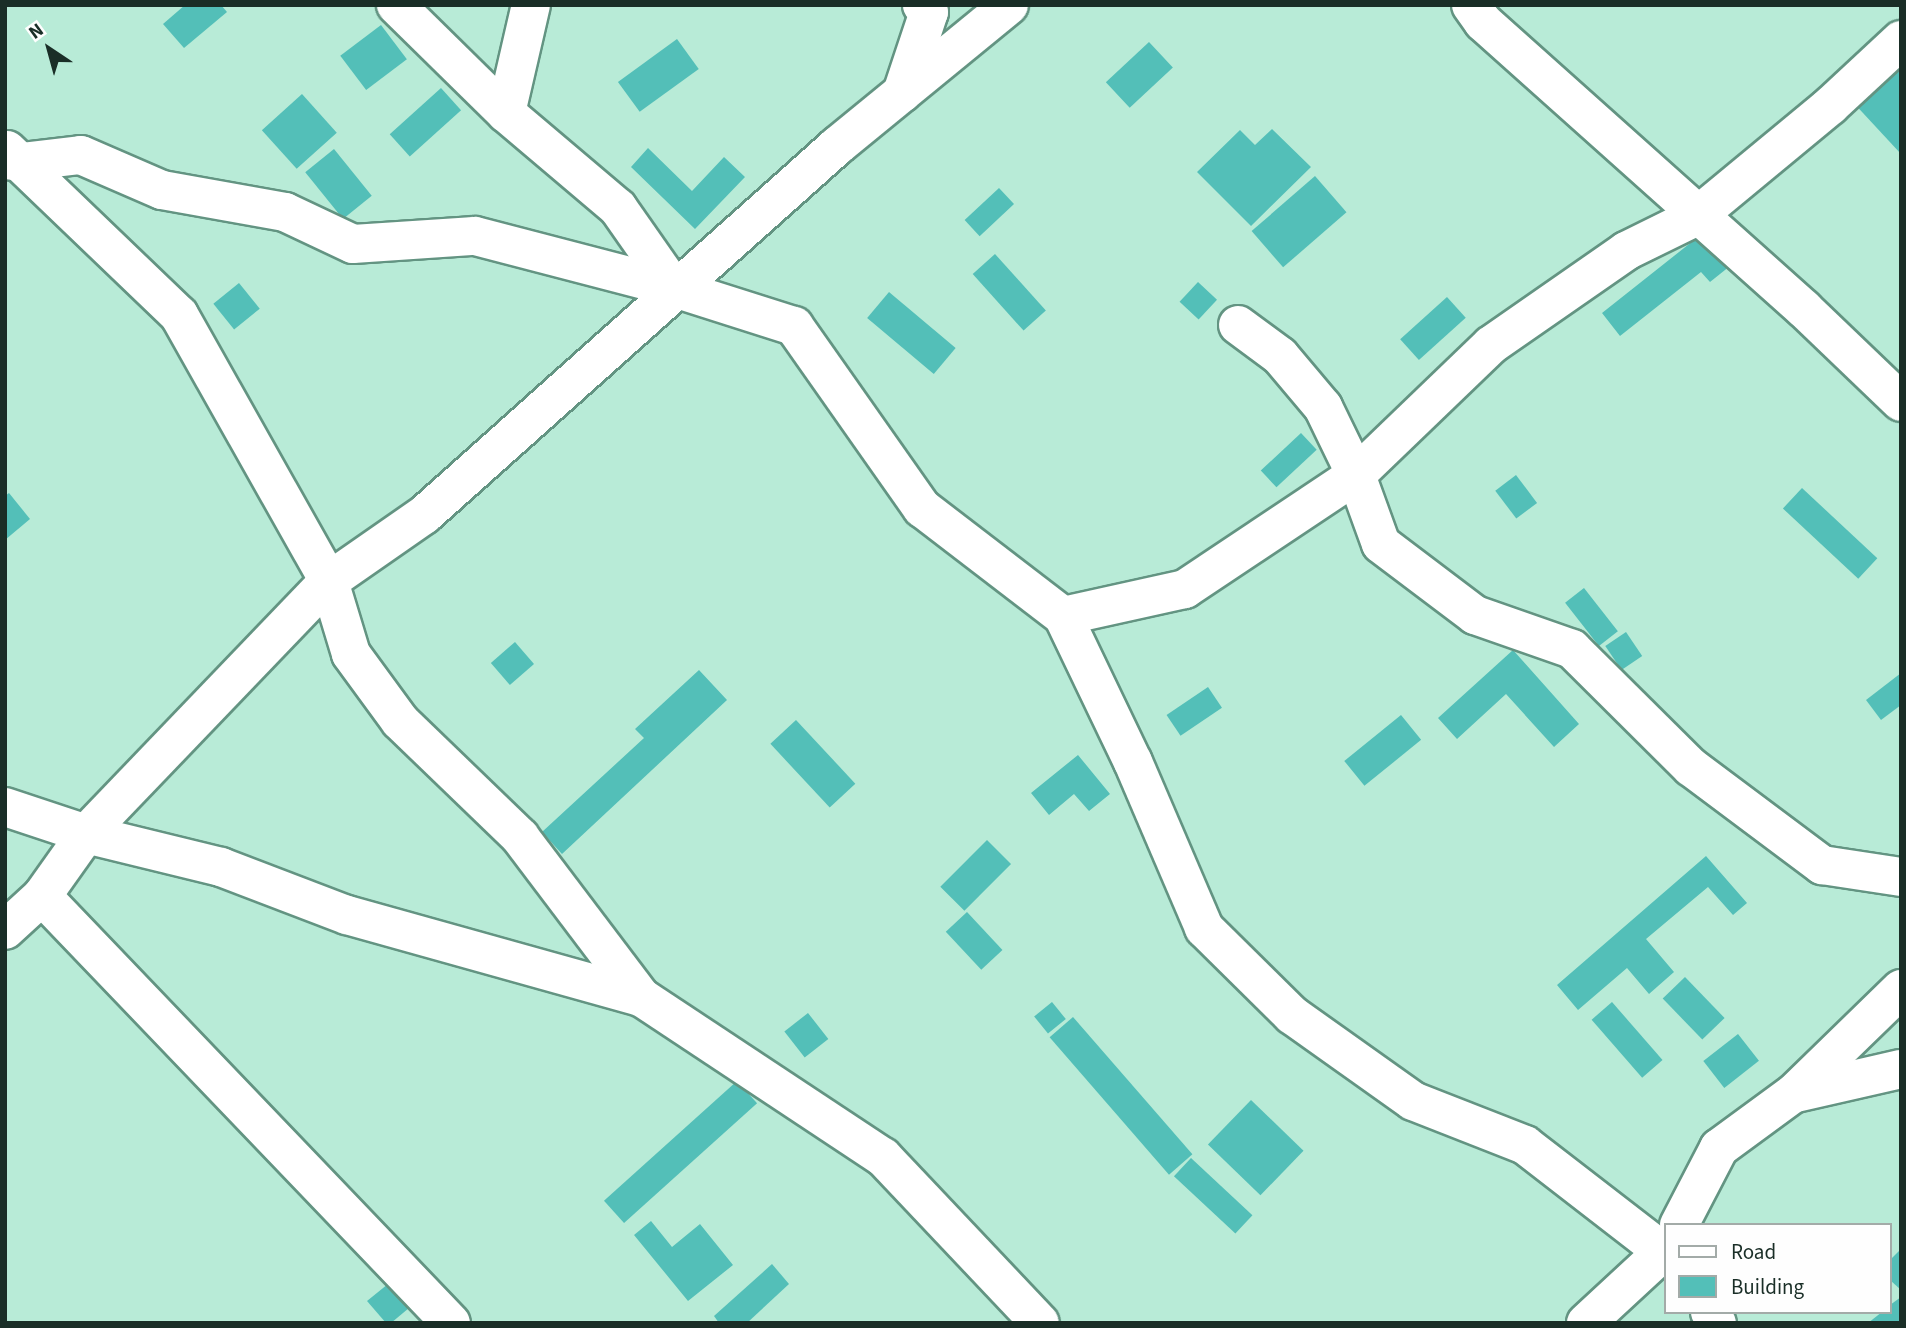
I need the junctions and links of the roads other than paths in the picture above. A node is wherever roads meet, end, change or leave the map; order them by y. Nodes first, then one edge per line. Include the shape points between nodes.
1 (396, 5) edge
2 (531, 5) edge
3 (922, 5) edge
4 (1009, 5) edge
5 (1471, 5) edge
6 (1901, 40) edge
7 (902, 93) junction
8 (506, 113) junction
9 (10, 157) edge
10 (1697, 216) junction
11 (674, 289) junction
12 (1238, 325) dead end
13 (1901, 402) edge
14 (1356, 475) junction
15 (329, 581) junction
16 (1063, 616) junction
17 (5, 807) edge
18 (86, 834) junction
19 (1901, 877) edge
20 (42, 896) junction
21 (5, 930) edge
22 (1901, 989) edge
23 (641, 997) junction
24 (1901, 1069) edge
25 (1794, 1093) junction
26 (1680, 1223) edge
27 (1664, 1242) edge
28 (1664, 1250) edge
29 (1030, 1319) edge
30 (451, 1323) edge
31 (1586, 1323) edge

1 - 8 street
2 - 8 street
3 - 7 street via 929,12
4 - 7 street
5 - 10 street via 1483,22
6 - 10 street via 1830,106
7 - 11 street
8 - 11 street via 618,208
9 - 11 street via 81,155 162,190 285,212 353,244 475,236
9 - 15 street via 179,315
10 - 13 street
10 - 14 street via 1626,251 1491,345
11 - 15 street via 424,516
11 - 16 street via 794,327 922,508
12 - 14 street via 1280,356 1323,407
14 - 16 street via 1185,589
14 - 19 street via 1381,544 1475,615 1572,649 1691,767 1822,865
15 - 18 street
15 - 23 street via 351,654 400,722 520,837
16 - 27 street via 1133,762 1204,928 1292,1015 1413,1101 1525,1145
17 - 18 street
18 - 20 street
18 - 23 street via 221,867 347,915
20 - 21 street
20 - 30 street
22 - 25 street
23 - 29 street via 883,1157
24 - 25 street
25 - 26 street via 1719,1148
28 - 31 street

